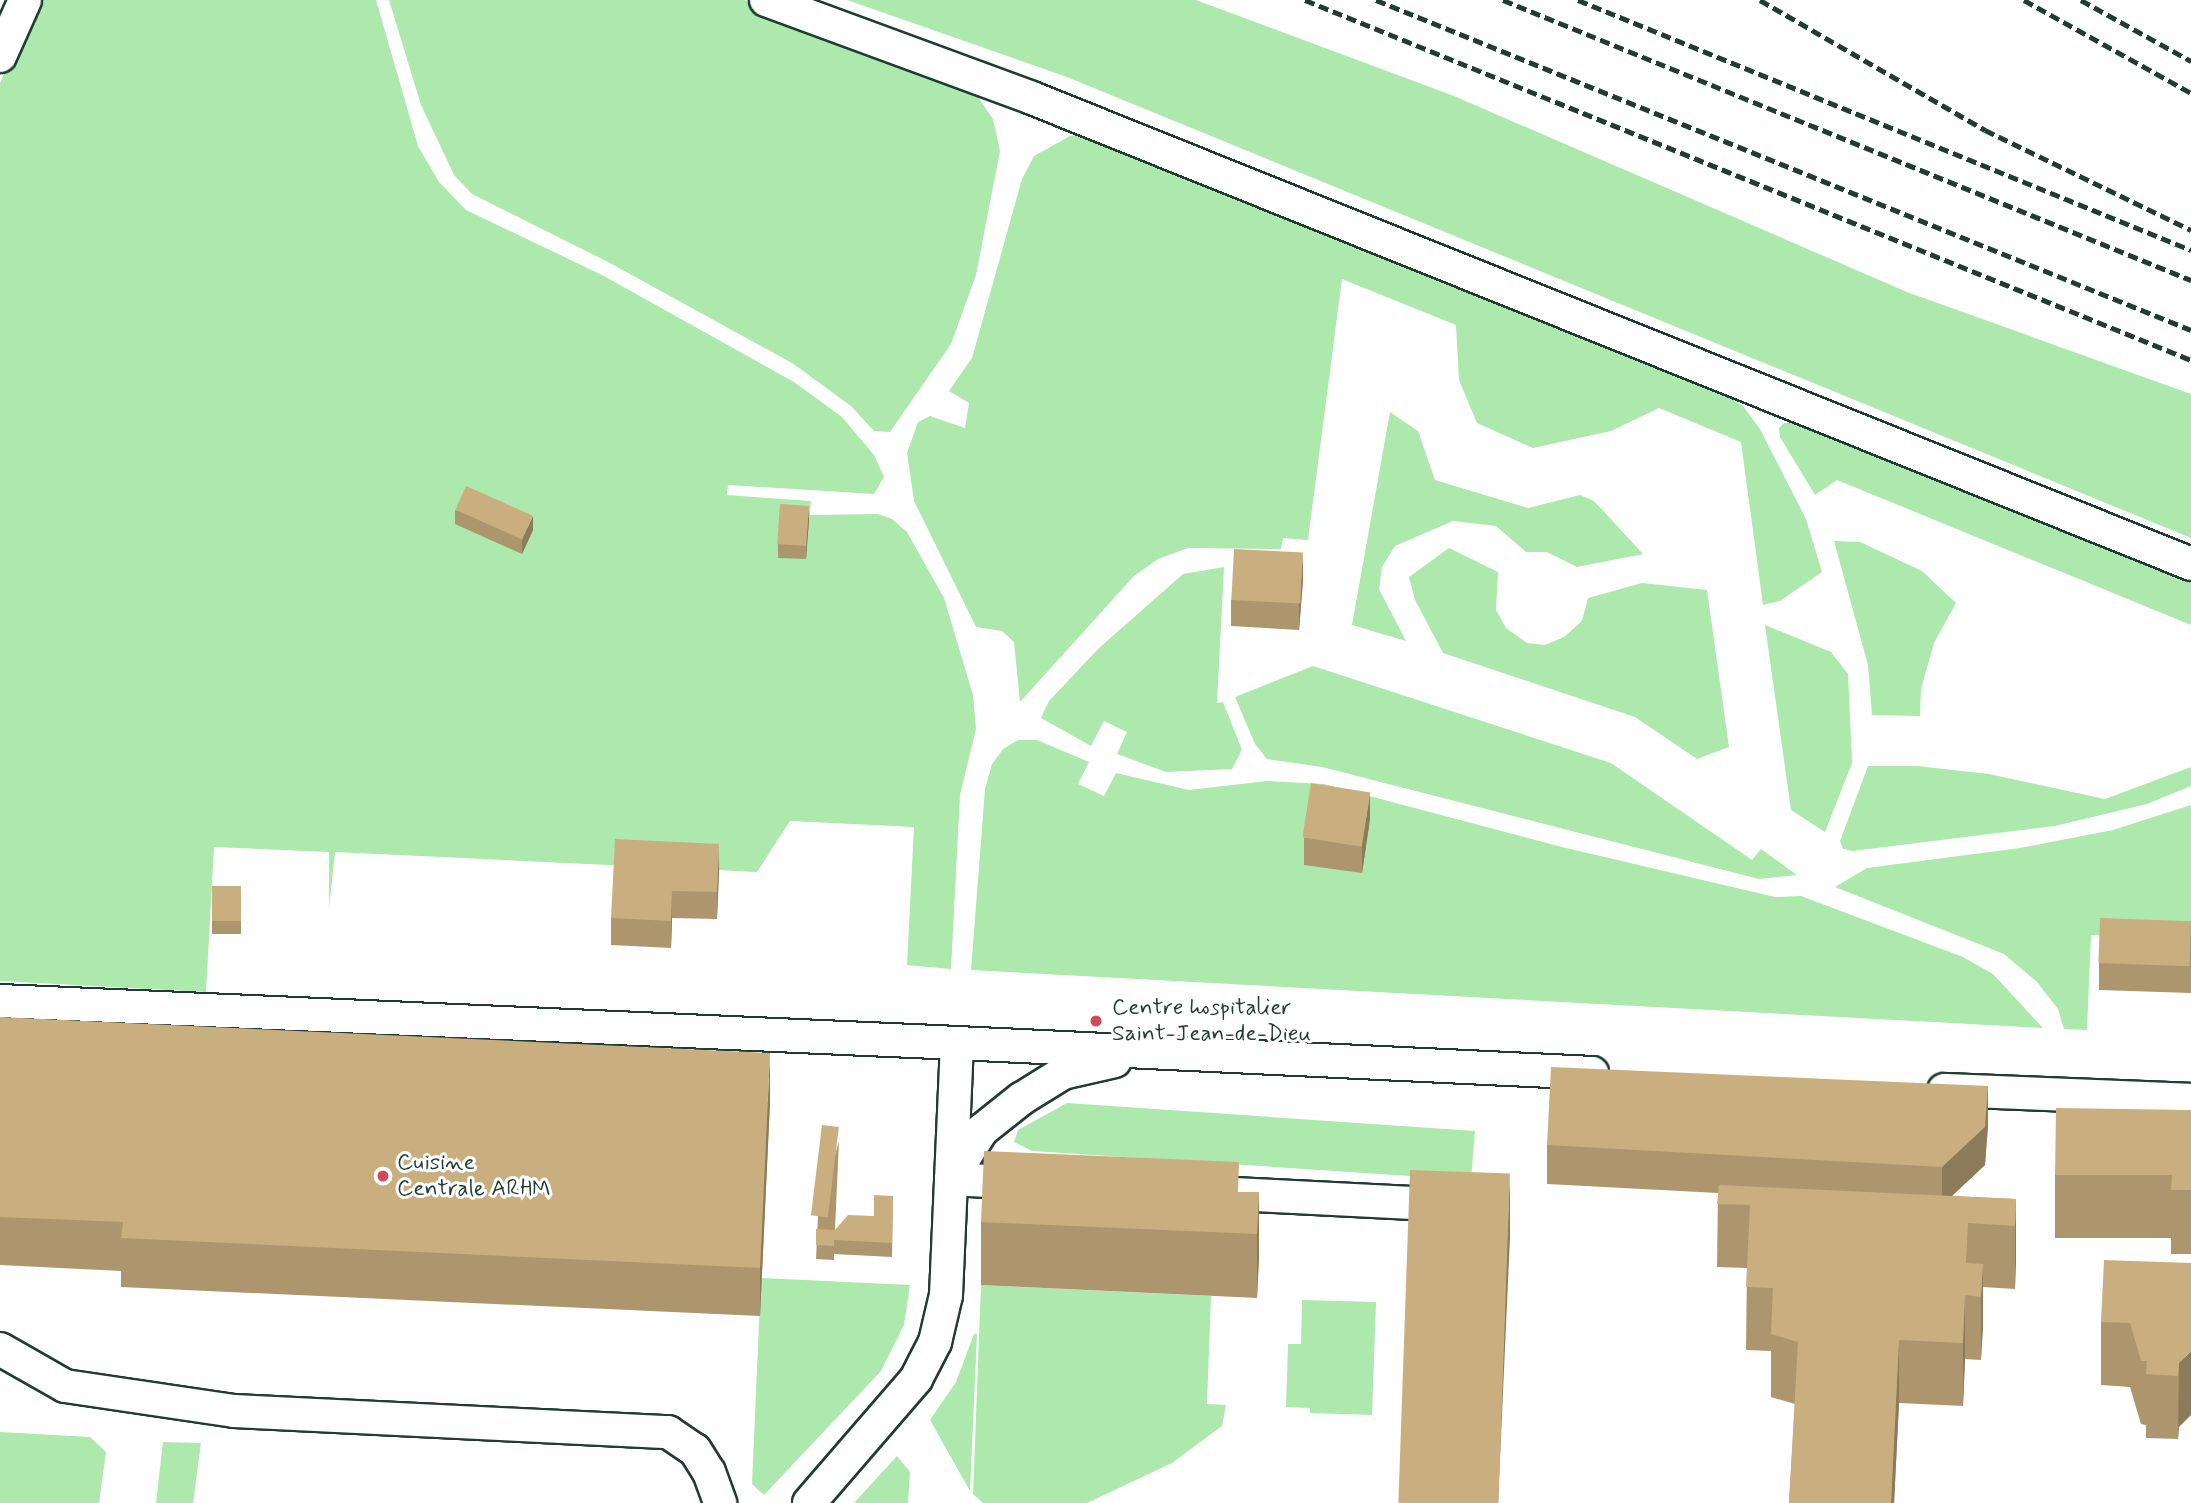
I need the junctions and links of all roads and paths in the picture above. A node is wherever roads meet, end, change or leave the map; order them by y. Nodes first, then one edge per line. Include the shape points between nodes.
1 (25, 0) edge
2 (766, 0) edge
3 (0, 55) edge
4 (2191, 564) edge
5 (0, 1001) edge
6 (957, 1043) junction
7 (1150, 1052) junction
8 (1616, 1074) edge
9 (1916, 1089) edge
10 (2191, 1100) edge
11 (951, 1179) junction
12 (1056, 1185) edge
13 (1179, 1191) edge
14 (1480, 1207) edge
15 (0, 1349) edge
16 (720, 1503) edge
17 (809, 1503) edge

1 - 3 lane
2 - 4 lane via 1032,98
5 - 6 lane
6 - 7 lane
6 - 11 lane
7 - 8 lane
7 - 11 lane via 1063,1073 1021,1099 982,1130
9 - 10 lane
11 - 12 lane
11 - 17 lane via 946,1295 935,1342 916,1379
13 - 14 lane
15 - 16 lane via 65,1386 234,1411 668,1432 695,1450

